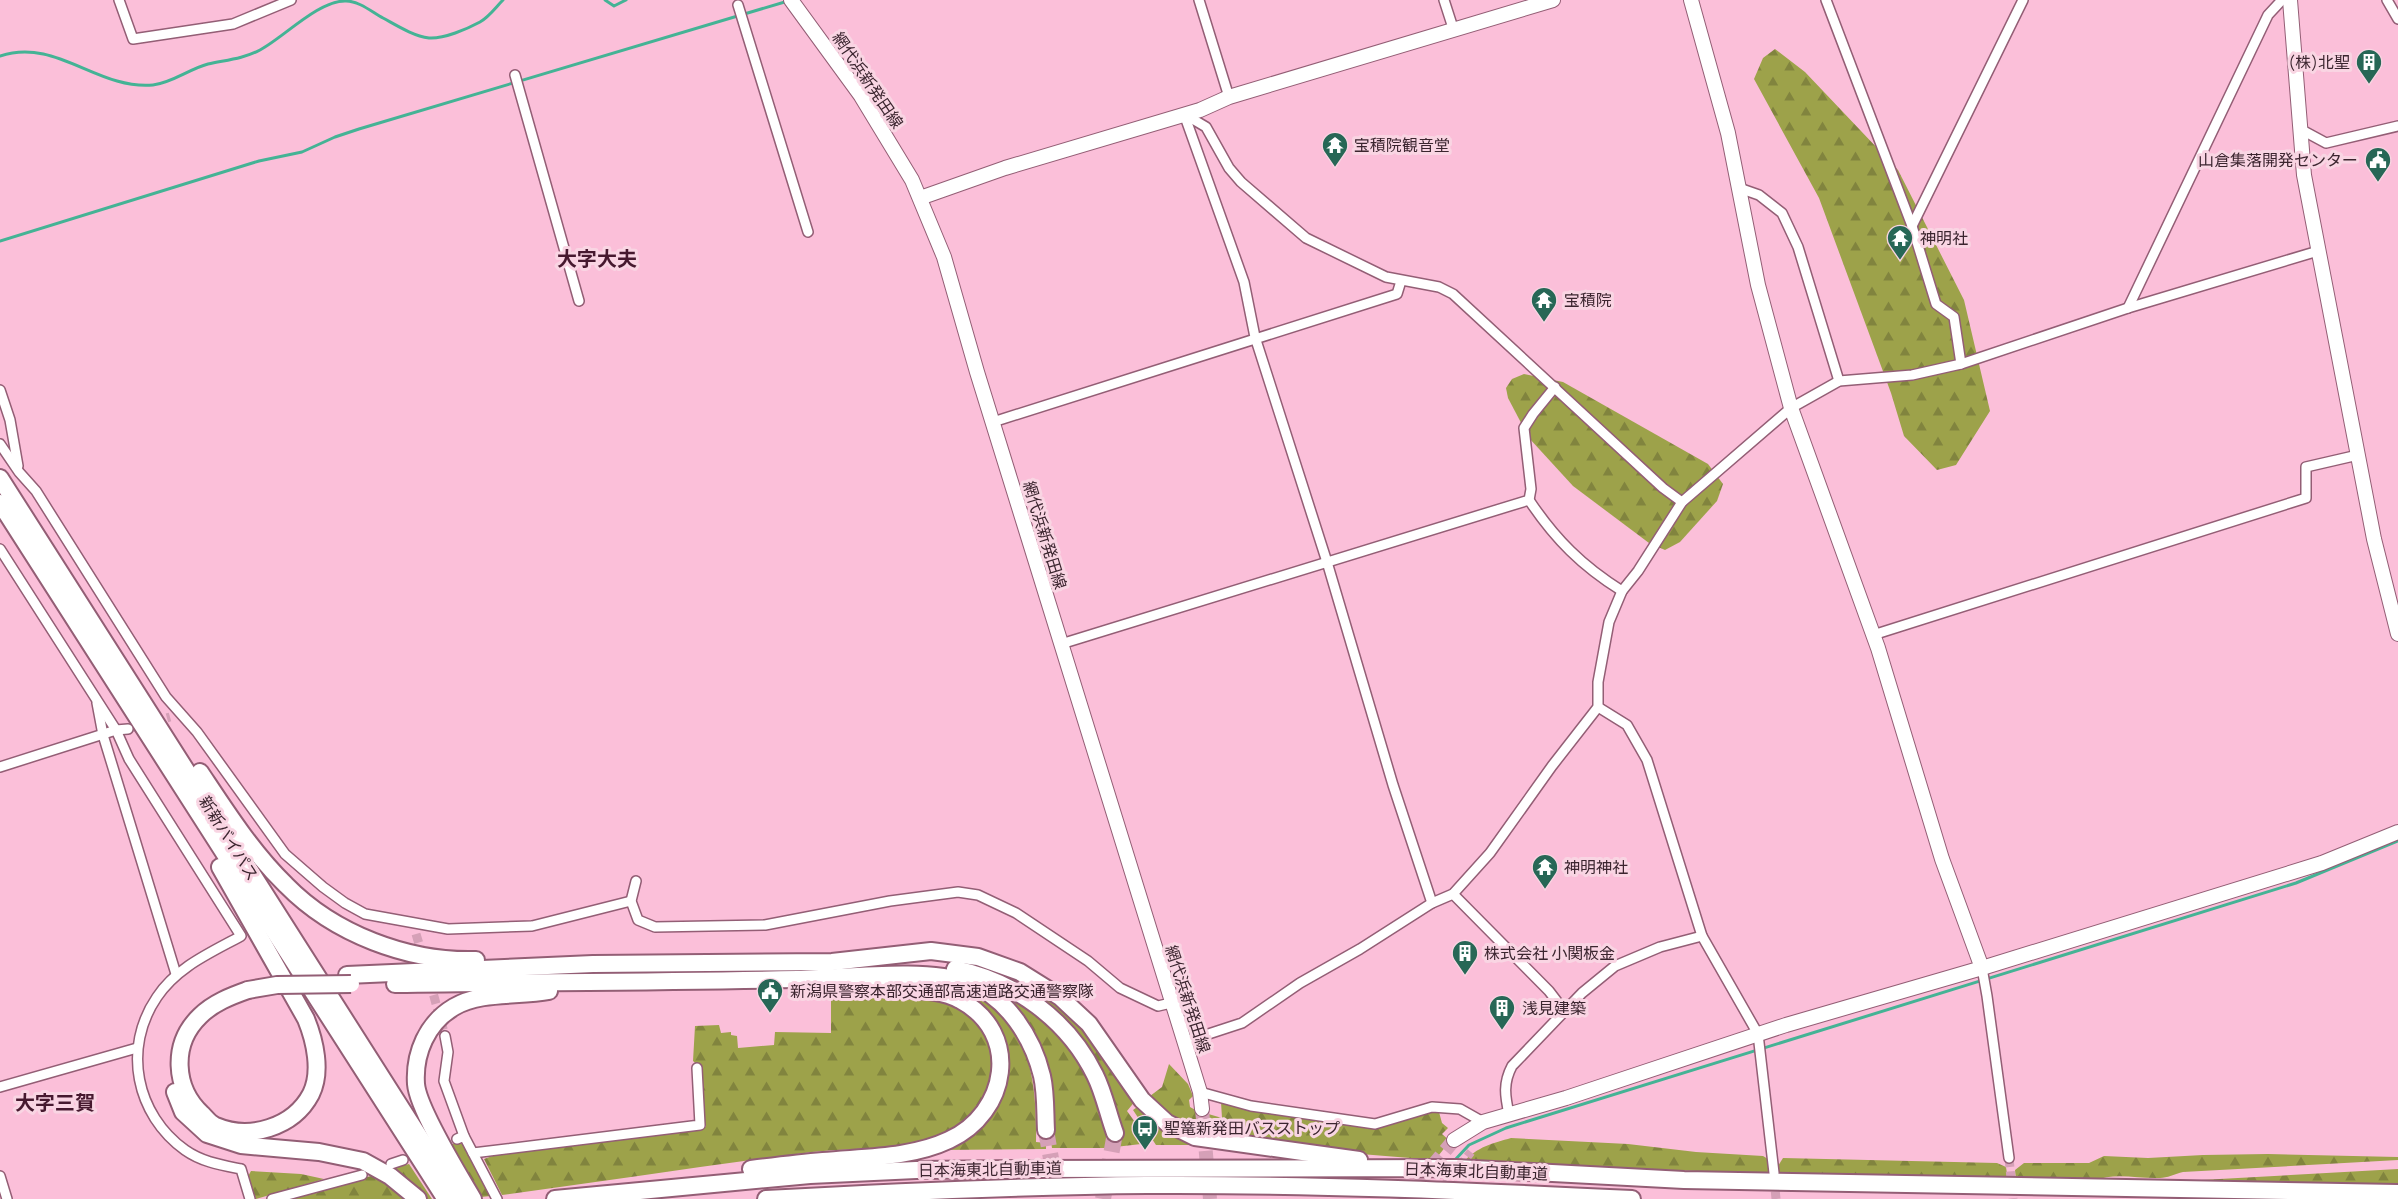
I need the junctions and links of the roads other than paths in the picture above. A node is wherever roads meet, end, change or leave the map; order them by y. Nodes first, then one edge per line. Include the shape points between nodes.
1 (119, 0) edge
2 (291, 0) edge
3 (791, 0) edge
4 (1199, 0) edge
5 (1444, 0) edge
6 (1553, 0) edge
7 (1691, 0) edge
8 (1826, 0) edge
9 (2023, 0) edge
10 (2282, 0) edge
11 (2290, 0) edge
12 (2386, 0) edge
13 (738, 5) dead end
14 (2398, 19) edge
15 (1454, 31) junction
16 (515, 75) dead end
17 (1229, 97) junction
18 (1184, 114) junction
19 (2398, 126) edge
20 (2300, 129) junction
21 (1739, 188) junction
22 (920, 198) junction
23 (1912, 226) junction
24 (808, 232) dead end
25 (2318, 251) junction
26 (1401, 281) junction
27 (579, 301) dead end
28 (2128, 308) junction
29 (1255, 337) junction
30 (1961, 364) junction
31 (1839, 381) junction
32 (1555, 387) junction
33 (0, 390) edge
34 (1791, 408) junction
35 (993, 422) junction
36 (0, 444) edge
37 (2358, 455) junction
38 (19, 472) junction
39 (4, 476) edge
40 (1528, 500) junction
41 (1682, 502) junction
42 (0, 503) edge
43 (0, 549) edge
44 (1327, 562) junction
45 (1622, 591) junction
46 (2398, 634) edge
47 (1873, 635) junction
48 (1061, 644) junction
49 (118, 664) junction
50 (97, 702) junction
51 (1598, 707) junction
52 (128, 729) tunnel mouth
53 (116, 730) junction
54 (103, 735) junction
55 (164, 761) junction
56 (0, 767) edge
57 (2398, 832) edge
58 (636, 881) dead end
59 (1453, 894) junction
60 (631, 901) junction
61 (1432, 903) junction
62 (412, 923) junction
63 (416, 934) tunnel mouth
64 (1702, 936) junction
65 (832, 962) junction
66 (593, 964) junction
67 (1982, 968) junction
68 (176, 974) junction
69 (828, 979) junction
70 (349, 980) junction
71 (597, 982) junction
72 (246, 986) junction
73 (1171, 1003) junction
74 (1565, 1012) junction
75 (1758, 1034) junction
76 (445, 1036) tunnel mouth
77 (1184, 1042) junction
78 (137, 1048) junction
79 (697, 1068) dead end
80 (0, 1087) edge
81 (1200, 1092) junction
82 (1202, 1110) tunnel mouth
83 (1509, 1114) junction
84 (1483, 1122) junction
85 (1046, 1130) tunnel mouth
86 (1115, 1133) tunnel mouth
87 (1454, 1140) tunnel mouth
88 (473, 1153) junction
89 (2008, 1158) tunnel mouth
90 (403, 1160) dead end
91 (391, 1164) dead end
92 (1456, 1168) junction
93 (1774, 1173) tunnel mouth
94 (362, 1175) dead end
95 (0, 1176) edge
96 (2398, 1193) edge
97 (562, 1198) edge
98 (7, 1199) edge
99 (250, 1199) edge
100 (272, 1199) edge
101 (418, 1199) edge
102 (445, 1199) edge
103 (459, 1199) edge
104 (473, 1199) edge
105 (497, 1199) edge
106 (766, 1199) edge
107 (1632, 1199) edge

1 - 2 street via 134,39 233,24
3 - 22 street, 網代浜新発田線 via 861,96
4 - 17 street
5 - 15 street
6 - 15 street
7 - 21 street
8 - 23 street
9 - 23 street
10 - 28 street via 2268,15
11 - 20 street
12 - 14 street
13 - 24 street
15 - 17 street
16 - 27 street
17 - 18 street
18 - 22 street
18 - 26 street via 1206,127 1240,182 1306,238
18 - 29 street via 1244,282
19 - 20 street via 2326,143
20 - 25 street
21 - 31 street via 1759,195 1782,213 1798,247
21 - 34 street via 1758,285
22 - 35 street, 網代浜新発田線 via 944,257
23 - 30 street via 1936,304 1954,317
25 - 28 street
25 - 37 street
26 - 29 street via 1397,294
26 - 32 street via 1439,287 1453,294
28 - 30 street
29 - 35 street
29 - 44 street
30 - 31 street via 1912,375
31 - 34 street
32 - 40 street via 1524,428 1531,489
32 - 41 street
33 - 38 street
34 - 41 street
34 - 47 street
35 - 48 street, 網代浜新発田線
36 - 38 street
37 - 46 street
37 - 47 street via 2306,467 2306,498
38 - 39 street
38 - 62 street via 36,491 174,715 197,732 285,854 315,881 365,914
39 - 49 highway, 新新バイパス
40 - 44 street
40 - 45 street via 1556,538 1593,573
41 - 45 street
42 - 55 highway, 新新バイパス
43 - 50 street
44 - 48 street
44 - 61 street
45 - 51 street via 1609,622 1598,682
47 - 67 street via 1942,859
48 - 73 street, 網代浜新発田線
49 - 66 highway via 242,834 286,885 325,916 366,939 415,954 472,960 541,958
49 - 103 highway, 新新バイパス
50 - 53 street
50 - 54 street
51 - 59 street via 1490,853
51 - 64 street via 1627,725 1647,760
52 - 53 street
53 - 54 street
53 - 68 street via 129,759 241,936
54 - 56 street
54 - 68 street
55 - 72 highway via 313,1036 317,1065 311,1093 294,1116 270,1128 242,1133 214,1125 192,1104 181,1083 180,1056 185,1038 200,1017
55 - 102 highway, 新新バイパス
57 - 67 street via 2322,863
58 - 60 street
59 - 61 street
59 - 74 street
60 - 62 street via 532,926 448,929
60 - 73 street via 638,920 655,927 765,925 890,901 958,892 978,895 1016,913 1088,961 1120,988 1158,1006
61 - 77 street via 1242,1023
62 - 63 street
64 - 74 street via 1660,946 1615,966
64 - 75 street
65 - 66 highway
65 - 86 highway via 931,965 976,973 1012,988 1047,1012 1074,1041 1095,1075
65 - 92 highway via 931,951 978,957 1020,972 1060,997 1089,1024 1142,1100 1167,1123 1195,1137 1377,1162
66 - 70 highway
67 - 75 street
67 - 89 street
68 - 78 street via 157,997
69 - 71 highway
69 - 85 highway via 932,976 969,983 1004,1004 1025,1033 1042,1076
69 - 97 highway via 947,994 972,1007 991,1027 1001,1057 1001,1074 993,1100 974,1124 955,1137 924,1149 677,1178
70 - 71 highway
70 - 72 highway, bridge
71 - 104 highway via 539,993 490,996 455,1006 428,1029 418,1055 416,1086
72 - 101 highway via 220,992 194,1010 177,1033 170,1054 171,1083 183,1112 207,1134 241,1145 319,1152 363,1161 390,1176
73 - 77 street, 網代浜新発田線
74 - 83 street via 1512,1066 1505,1086
75 - 83 street
75 - 93 street
76 - 88 street via 448,1052 444,1081 460,1137
77 - 81 street, 網代浜新発田線
78 - 80 street
78 - 99 street via 137,1076 147,1106 162,1131 186,1151 211,1163 241,1169
79 - 88 street via 700,1125
81 - 82 street, 網代浜新発田線
81 - 84 street via 1251,1106 1376,1124 1432,1107 1460,1109
83 - 84 street
84 - 87 street
88 - 105 street
90 - 91 street
92 - 96 highway, 日本海東北自動車道 via 1684,1180
92 - 97 highway, 日本海東北自動車道 via 916,1170 810,1175
94 - 100 street
95 - 98 street
106 - 107 highway, 日本海東北自動車道 via 1148,1185

